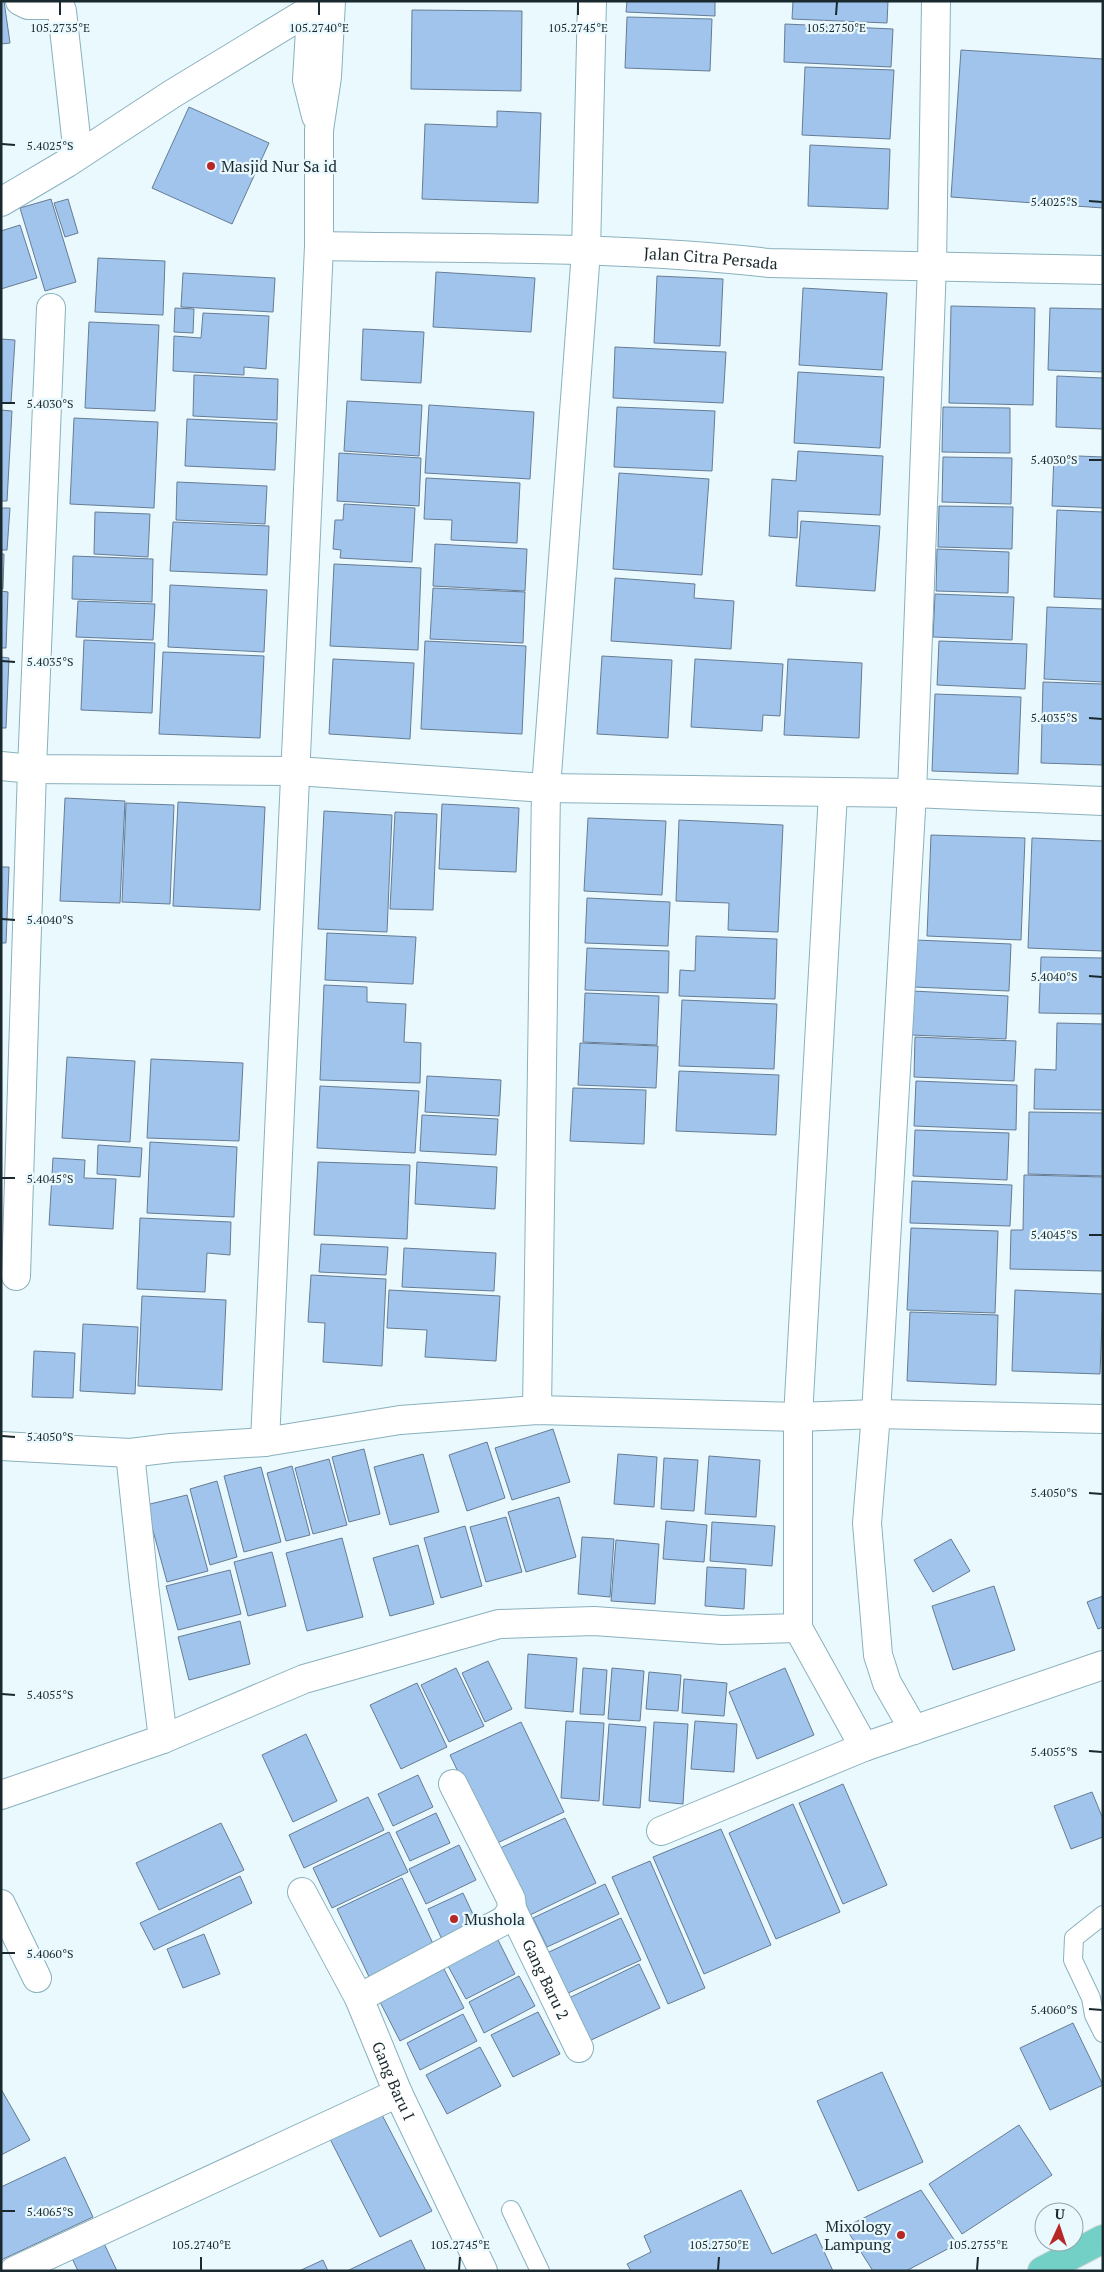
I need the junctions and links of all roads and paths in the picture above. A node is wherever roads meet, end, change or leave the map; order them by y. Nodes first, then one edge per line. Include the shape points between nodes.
1 (20, 1) edge
2 (592, 1) edge
3 (936, 1) edge
4 (323, 4) edge
5 (78, 155) junction
6 (1, 202) edge
7 (320, 246) junction
8 (586, 251) junction
9 (932, 265) junction
10 (1103, 270) edge
11 (51, 308) dead end
12 (1, 766) edge
13 (32, 768) junction
14 (296, 772) junction
15 (546, 788) junction
16 (841, 793) junction
17 (902, 793) junction
18 (1103, 801) edge
19 (16, 1276) dead end
20 (536, 1410) junction
21 (876, 1414) junction
22 (798, 1417) junction
23 (1103, 1419) edge
24 (265, 1442) junction
25 (1, 1446) edge
26 (130, 1453) junction
27 (798, 1628) junction
28 (1103, 1665) edge
29 (914, 1730) junction
30 (163, 1739) junction
31 (864, 1747) junction
32 (453, 1784) dead end
33 (1, 1795) edge
34 (661, 1831) dead end
35 (302, 1892) dead end
36 (1, 1904) edge
37 (512, 1909) junction
38 (1103, 1915) edge
39 (37, 1978) dead end
40 (359, 1998) junction
41 (1097, 2003) edge
42 (1103, 2032) edge
43 (579, 2048) dead end
44 (398, 2093) junction
45 (511, 2210) dead end
46 (1103, 2239) edge
47 (14, 2271) edge
48 (483, 2271) edge
49 (540, 2271) edge
50 (1042, 2271) edge

1 - 5 street via 28,5 56,5 62,11
2 - 8 street
3 - 9 street
4 - 5 street via 172,94
4 - 7 street via 308,80 319,130
5 - 6 street
7 - 8 street, Jalan Citra Persada
7 - 14 street
8 - 9 street, Jalan Citra Persada via 768,263
8 - 15 street
9 - 10 street, Jalan Citra Persada
9 - 17 street
11 - 13 street
12 - 13 street
13 - 14 street
13 - 19 street
14 - 15 street
14 - 24 street
15 - 16 street
15 - 20 street
16 - 17 street
16 - 22 street
17 - 18 street
17 - 21 street
20 - 22 street
20 - 24 street via 400,1420
21 - 22 street
21 - 23 street
21 - 29 street via 867,1523 878,1655 887,1683
22 - 27 street
24 - 26 street
25 - 26 street
26 - 30 street
27 - 30 street via 722,1630 594,1621 499,1624 304,1679
27 - 31 street
28 - 29 street
29 - 31 street
30 - 33 street
31 - 34 street
32 - 37 street, Gang Baru 2 via 511,1899
35 - 40 street, Gang Baru I
36 - 39 street
37 - 40 street via 505,1920
37 - 43 street, Gang Baru 2
38 - 41 lane via 1074,1938 1072,1950 1072,1960
40 - 44 street, Gang Baru I
41 - 42 lane via 1094,2015
44 - 47 street
44 - 48 street, Gang Baru I
45 - 49 lane
46 - 50 main road

